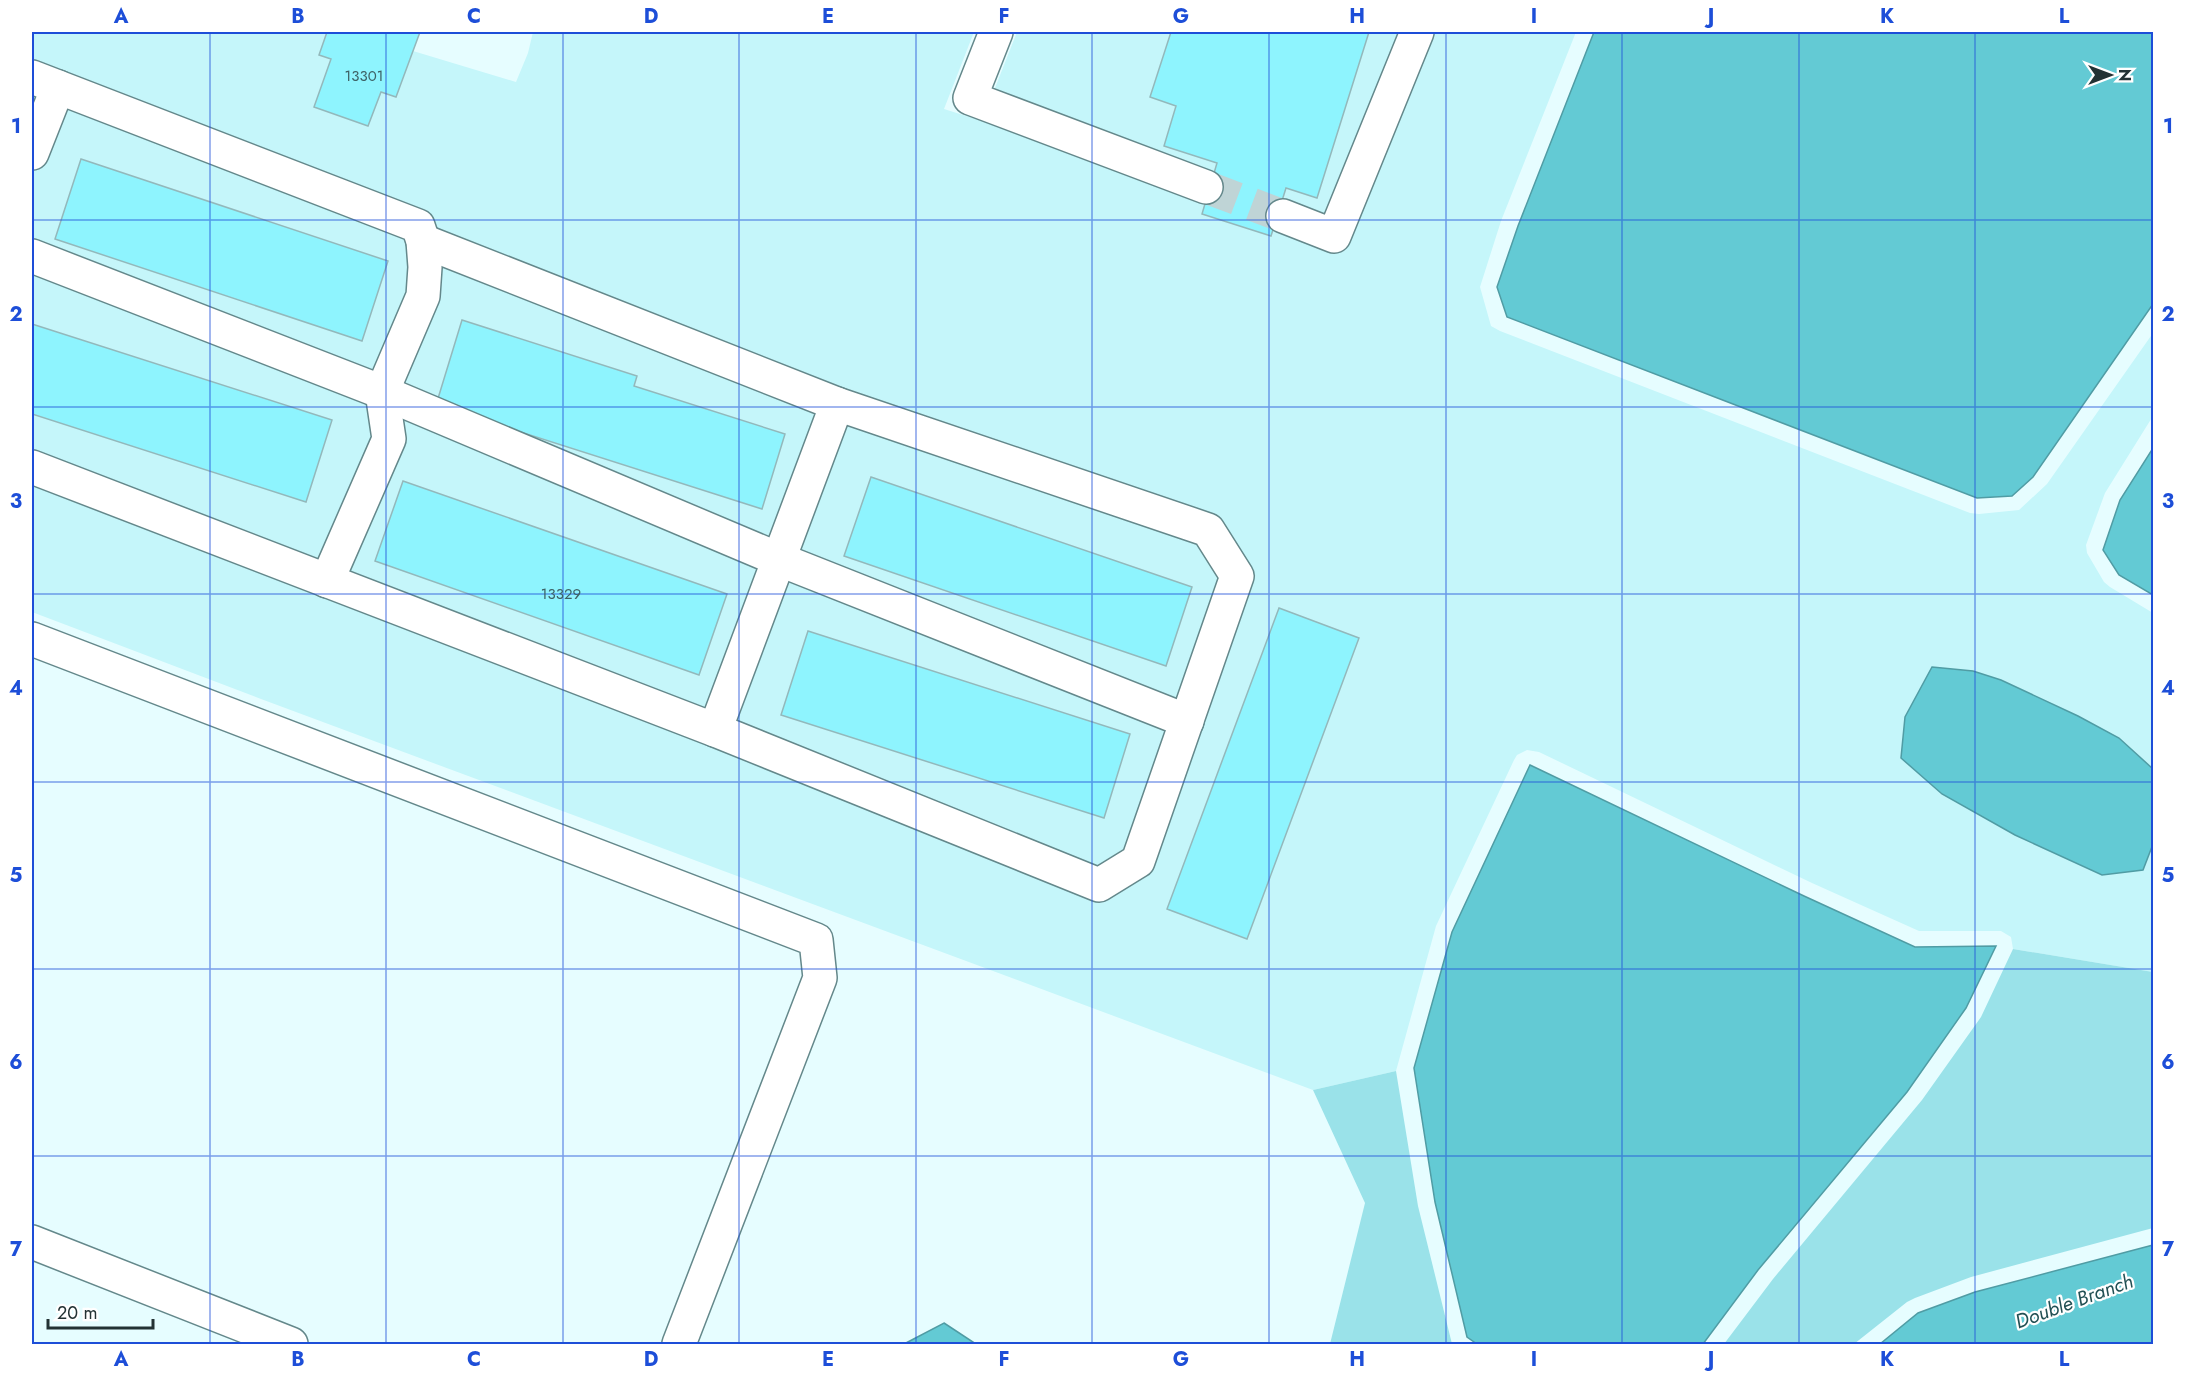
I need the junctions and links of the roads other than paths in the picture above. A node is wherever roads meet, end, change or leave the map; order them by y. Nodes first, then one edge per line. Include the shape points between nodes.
1 (996, 32) edge
2 (1417, 32) edge
3 (45, 82) edge
4 (32, 153) edge
5 (1206, 188) tunnel mouth
6 (1283, 216) tunnel mouth
7 (423, 241) junction
8 (32, 256) edge
9 (382, 392) junction
10 (837, 404) junction
11 (32, 467) edge
12 (778, 559) junction
13 (327, 581) junction
14 (32, 639) edge
15 (1186, 721) junction
16 (715, 730) junction
17 (32, 1242) edge
18 (291, 1344) edge
19 (680, 1344) edge

1 - 5 street via 970,98
2 - 6 street via 1334,236
3 - 4 street
3 - 7 street via 418,226
7 - 9 street via 423,296
7 - 10 street
8 - 9 street
9 - 12 street
9 - 13 street via 389,439
10 - 12 street
10 - 15 street via 1208,530 1237,576
11 - 13 street
12 - 15 street
12 - 16 street
13 - 16 street
14 - 19 street via 816,940 820,978
15 - 16 street via 1138,861 1099,885
17 - 18 street

